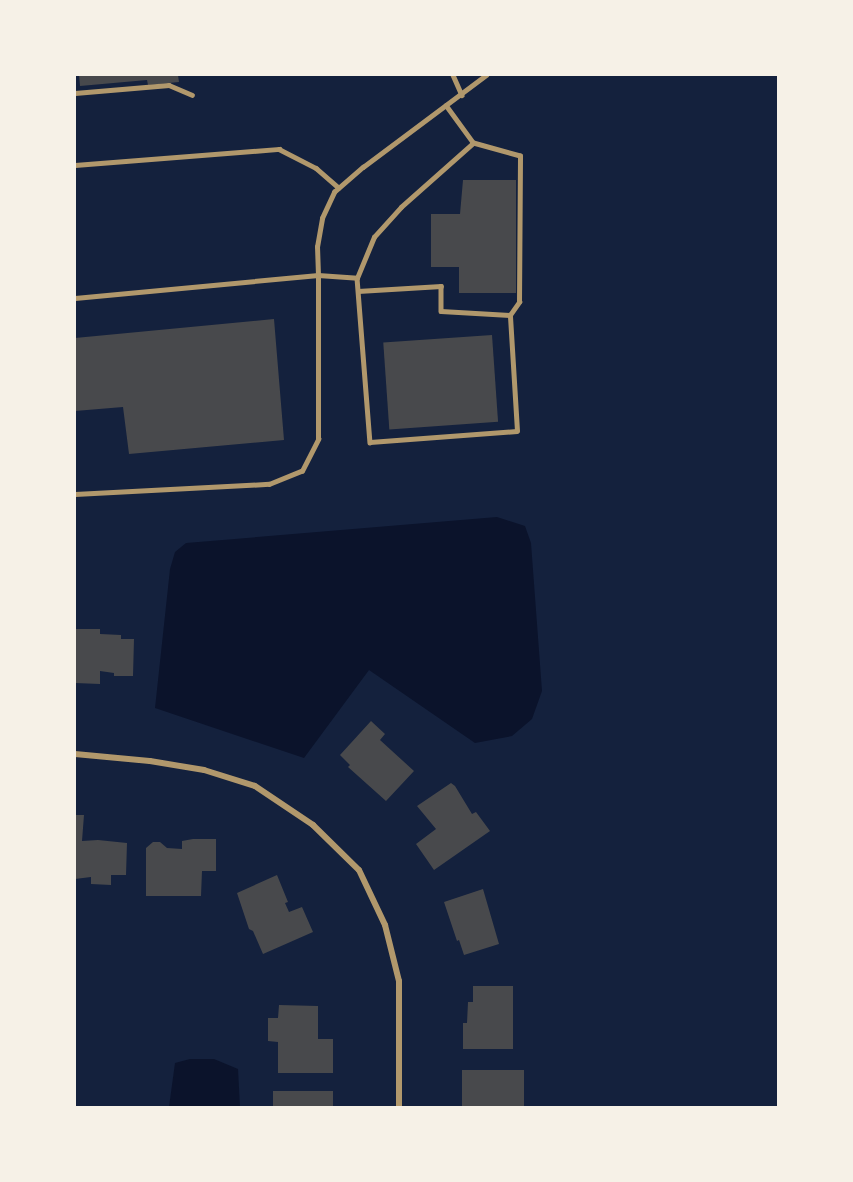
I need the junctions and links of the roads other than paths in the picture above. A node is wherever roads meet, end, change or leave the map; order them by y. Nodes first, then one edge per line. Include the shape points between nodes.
1 (453, 75) edge
2 (486, 75) edge
3 (75, 93) edge
4 (192, 95) dead end
5 (462, 95) junction
6 (446, 106) junction
7 (473, 143) junction
8 (75, 165) edge
9 (339, 188) junction
10 (318, 275) junction
11 (357, 278) junction
12 (358, 291) junction
13 (75, 298) edge
14 (510, 315) junction
15 (75, 494) edge
16 (75, 754) edge
17 (399, 1107) edge

1 - 5 lane
2 - 5 lane
3 - 4 lane via 169,85
5 - 6 lane
6 - 7 lane
6 - 9 lane
7 - 11 lane via 401,207 374,237
7 - 14 lane via 520,156 519,302
8 - 9 lane via 279,149 316,168
9 - 10 lane via 321,218
10 - 11 lane
10 - 13 lane
10 - 15 lane via 318,439 302,471 268,484
11 - 12 lane
12 - 14 lane via 441,286 441,311
12 - 14 lane via 370,442 517,431
16 - 17 street via 204,770 255,786 313,825 359,870 385,925 399,981

